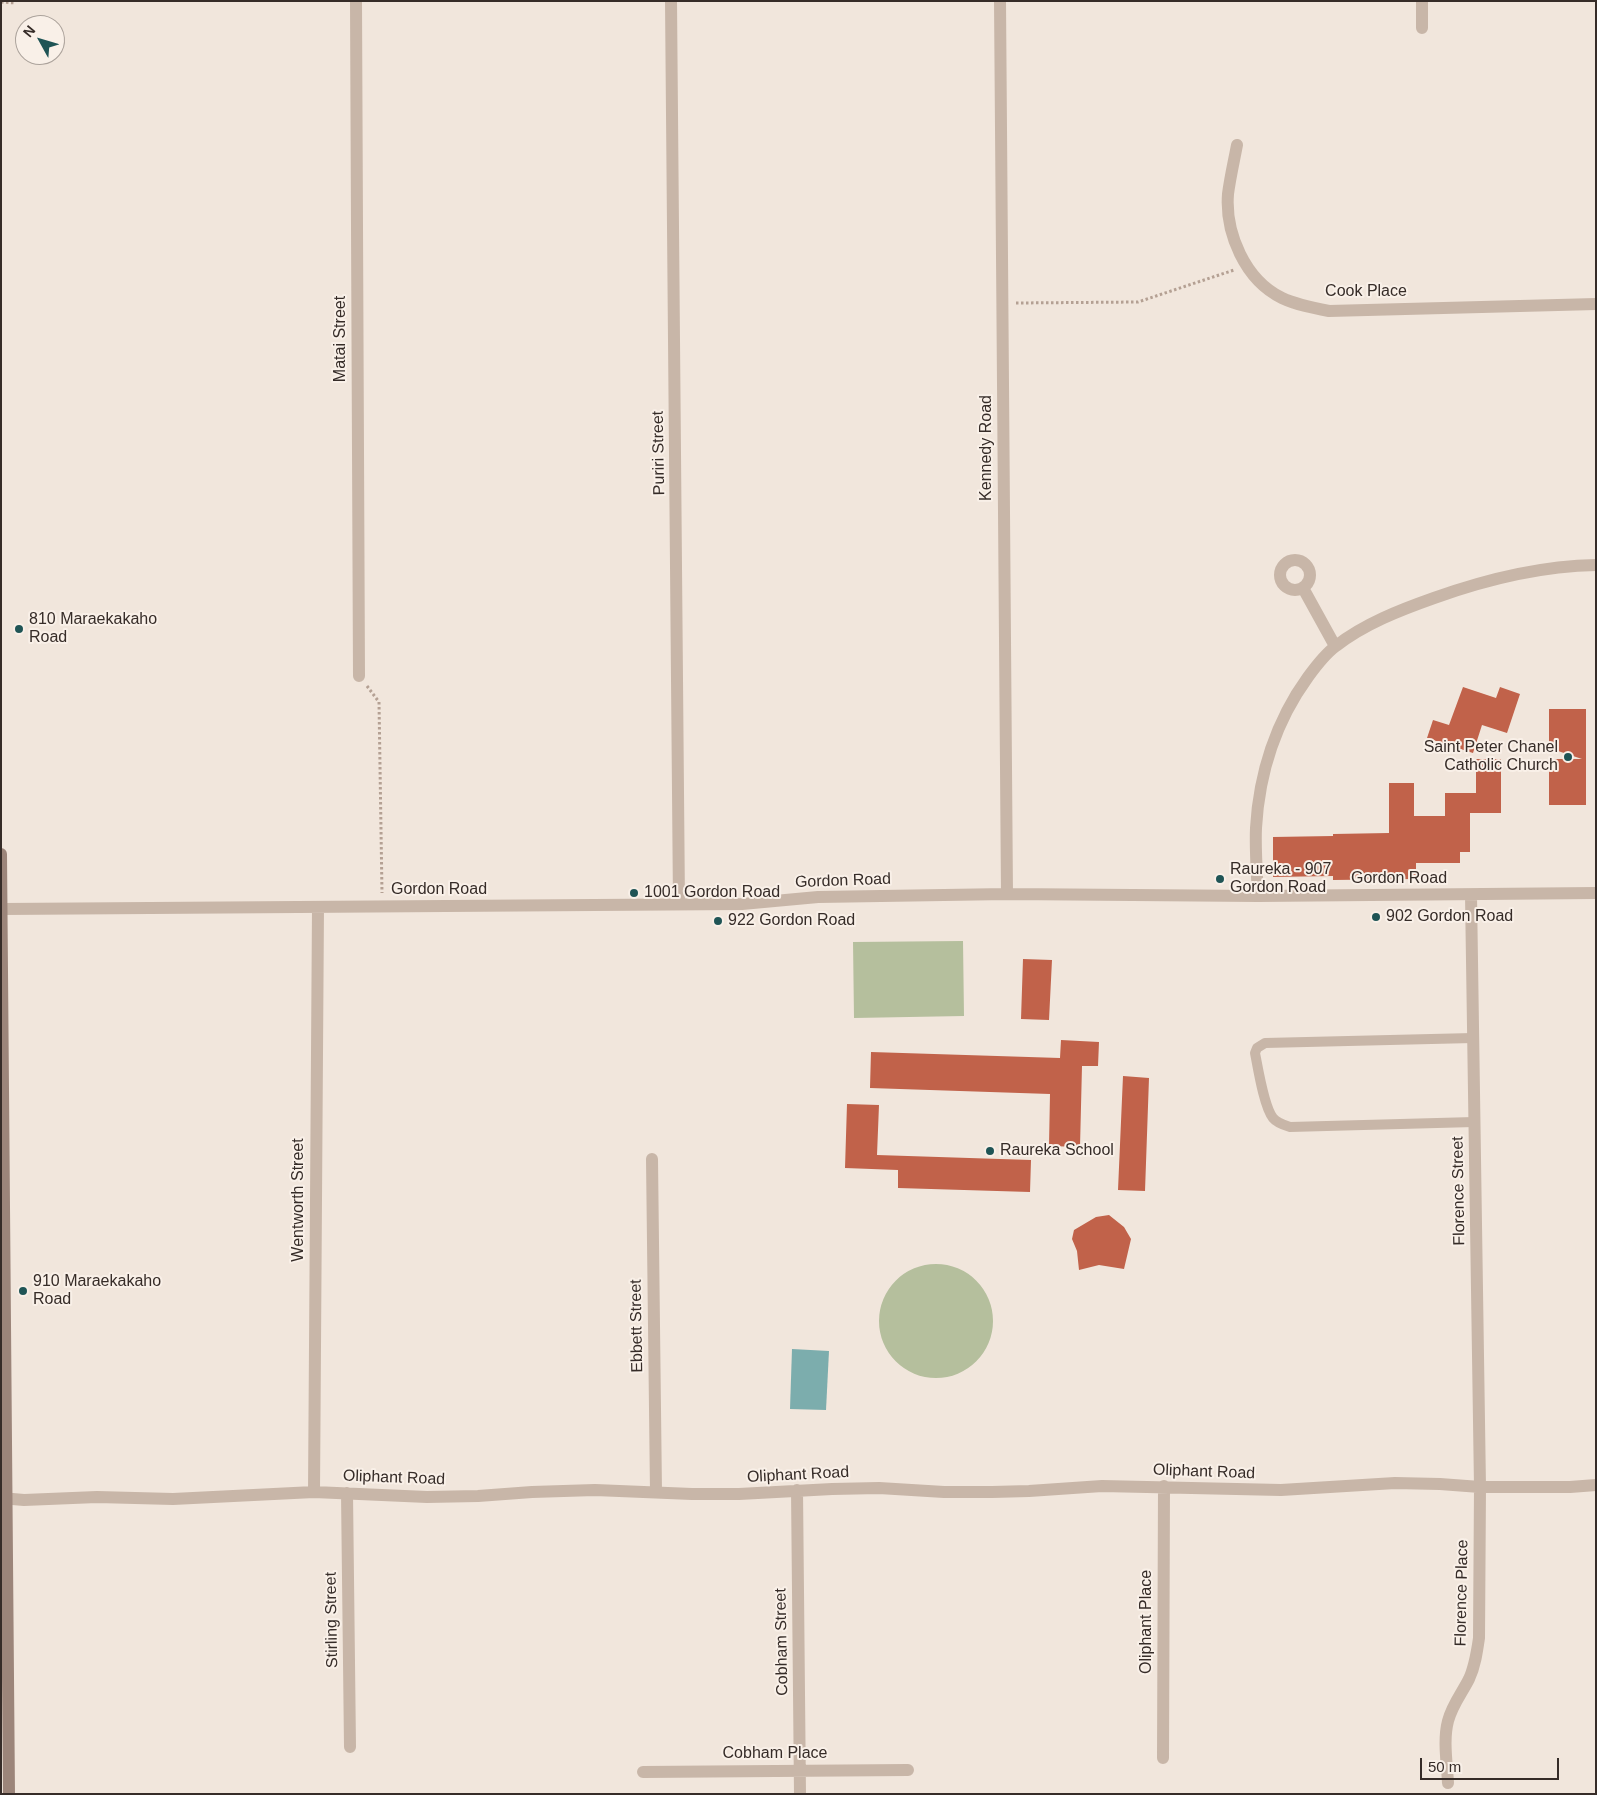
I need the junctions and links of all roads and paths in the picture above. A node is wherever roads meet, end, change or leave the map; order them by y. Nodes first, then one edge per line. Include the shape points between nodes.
1 (356, 1) edge
2 (671, 1) edge
3 (1000, 1) edge
4 (1422, 1) edge
5 (1, 2) edge
6 (16, 3) dead end
7 (1422, 28) dead end
8 (1237, 145) dead end
9 (1246, 264) junction
10 (1002, 303) junction
11 (1596, 304) edge
12 (1596, 565) edge
13 (1302, 588) dead end
14 (1335, 646) junction
15 (358, 676) joint
16 (1, 854) edge
17 (1596, 893) edge
18 (1007, 894) junction
19 (1471, 895) junction
20 (1258, 896) junction
21 (679, 904) junction
22 (318, 907) junction
23 (382, 907) junction
24 (2, 909) edge
25 (1473, 1038) junction
26 (1474, 1122) junction
27 (652, 1159) dead end
28 (1596, 1485) edge
29 (1164, 1486) junction
30 (1480, 1487) junction
31 (797, 1490) junction
32 (314, 1492) junction
33 (656, 1492) junction
34 (347, 1493) junction
35 (4, 1498) edge
36 (350, 1747) dead end
37 (1164, 1758) dead end
38 (800, 1770) junction
39 (908, 1770) dead end
40 (643, 1772) dead end
41 (1448, 1783) dead end
42 (9, 1794) edge
43 (800, 1794) edge

1 - 15 street, Matai Street
2 - 21 street, Puriri Street
3 - 10 street, Kennedy Road
4 - 7 street
5 - 6 path
8 - 9 street, Cook Place via 1228,194 1228,216 1238,250
9 - 10 path via 1228,273 1138,302
9 - 11 street, Cook Place via 1279,296 1329,311
10 - 18 street, Kennedy Road
12 - 14 street via 1526,571 1456,590 1391,615
13 - 14 street
14 - 20 street via 1293,696 1272,744 1257,820
15 - 23 path via 379,702
16 - 24 main road
17 - 19 street, Gordon Road
18 - 20 street, Gordon Road
18 - 21 street, Gordon Road via 818,897 742,904
19 - 20 street, Gordon Road
19 - 25 street, Florence Street
21 - 23 street, Gordon Road
22 - 23 street, Gordon Road
22 - 24 street, Gordon Road
22 - 32 street, Wentworth Street
24 - 35 main road
25 - 26 street, Florence Street
25 - 26 lane via 1265,1043 1255,1053 1269,1112 1290,1127
26 - 30 street, Florence Street
27 - 33 street, Ebbett Street
28 - 30 street, Oliphant Road
29 - 30 street, Oliphant Road via 1281,1490 1395,1483
29 - 31 street, Oliphant Road via 1102,1486 1029,1492 879,1488
29 - 37 street, Oliphant Place
30 - 41 street, Florence Place via 1479,1638 1469,1680 1456,1699 1448,1721 1445,1742
31 - 33 street, Oliphant Road via 739,1494
31 - 38 street, Cobham Street
32 - 34 street, Oliphant Road
32 - 35 street, Oliphant Road via 173,1499
33 - 34 street, Oliphant Road via 595,1490 478,1496
34 - 36 street, Stirling Street
35 - 42 main road
38 - 39 street, Cobham Place
38 - 40 street, Cobham Place
38 - 43 street, Cobham Street

